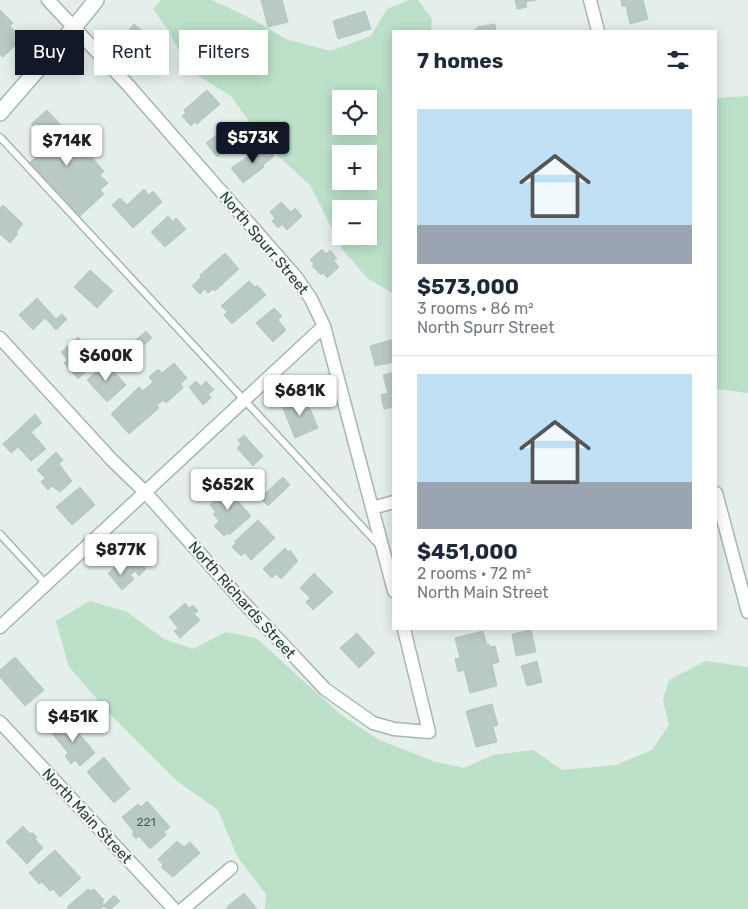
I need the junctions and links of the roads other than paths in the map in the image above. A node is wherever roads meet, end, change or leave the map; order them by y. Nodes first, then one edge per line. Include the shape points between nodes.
1 (48, 0) edge
2 (96, 0) edge
3 (590, 0) edge
4 (74, 28) junction
5 (598, 30) edge
6 (0, 113) edge
7 (0, 137) edge
8 (324, 326) junction
9 (0, 338) edge
10 (244, 400) junction
11 (145, 492) junction
12 (717, 497) edge
13 (392, 503) edge
14 (372, 508) junction
15 (0, 534) edge
16 (382, 548) junction
17 (46, 584) junction
18 (392, 584) edge
19 (748, 612) edge
20 (0, 627) edge
21 (404, 630) edge
22 (0, 722) edge
23 (232, 868) dead end
24 (174, 909) edge
25 (183, 909) edge

1 - 4 street, North Spurr Street
2 - 4 main road
3 - 5 street
4 - 6 main road
4 - 8 street, North Spurr Street via 296,276
7 - 10 lane
8 - 10 street
8 - 14 street, North Spurr Street
9 - 11 street, North Richards Street
10 - 11 street
10 - 16 lane
11 - 17 street
11 - 21 street, North Richards Street via 325,689 373,723 394,729 428,732
12 - 19 street
13 - 14 street
14 - 16 street, North Spurr Street
15 - 17 lane
16 - 18 street, North Spurr Street
17 - 20 street
22 - 24 street, North Main Street
23 - 25 street

